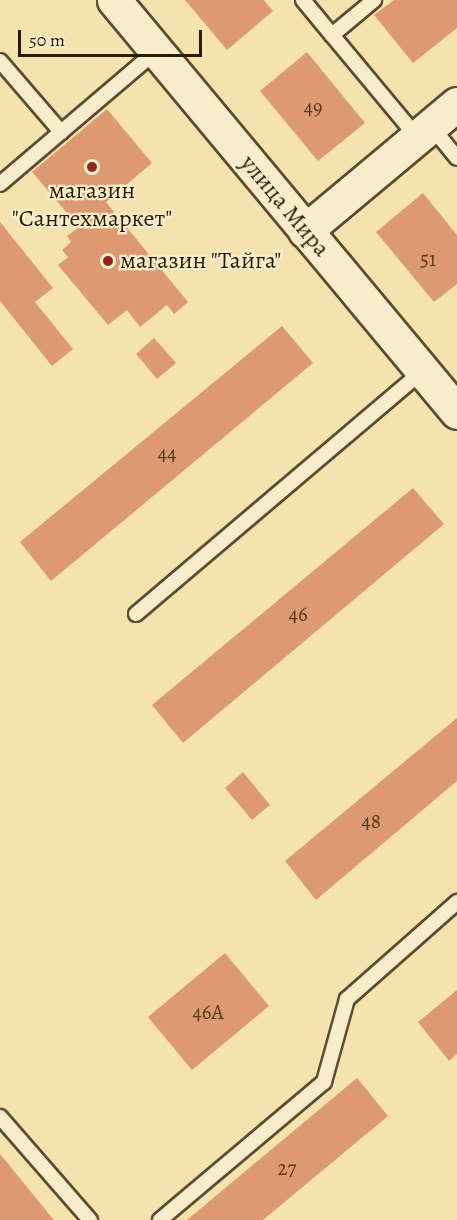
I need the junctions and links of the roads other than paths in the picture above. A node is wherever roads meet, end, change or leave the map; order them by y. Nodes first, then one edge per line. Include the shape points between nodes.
1 (114, 0) edge
2 (303, 0) edge
3 (374, 0) edge
4 (332, 35) junction
5 (156, 51) junction
6 (0, 61) edge
7 (457, 104) edge
8 (61, 132) junction
9 (424, 132) junction
10 (457, 158) edge
11 (0, 184) edge
12 (305, 231) junction
13 (423, 371) junction
14 (457, 412) edge
15 (136, 614) dead end
16 (457, 902) edge
17 (0, 1118) edge
18 (90, 1220) edge
19 (160, 1220) edge

1 - 5 street, улица Мира
2 - 4 lane
3 - 4 lane
4 - 9 lane
5 - 8 lane
5 - 12 street, улица Мира
6 - 8 lane
7 - 9 street
8 - 11 lane
9 - 10 lane
9 - 12 street
12 - 13 street, улица Мира
13 - 14 street, улица Мира
13 - 15 lane
16 - 19 lane via 347,999 324,1082
17 - 18 lane

